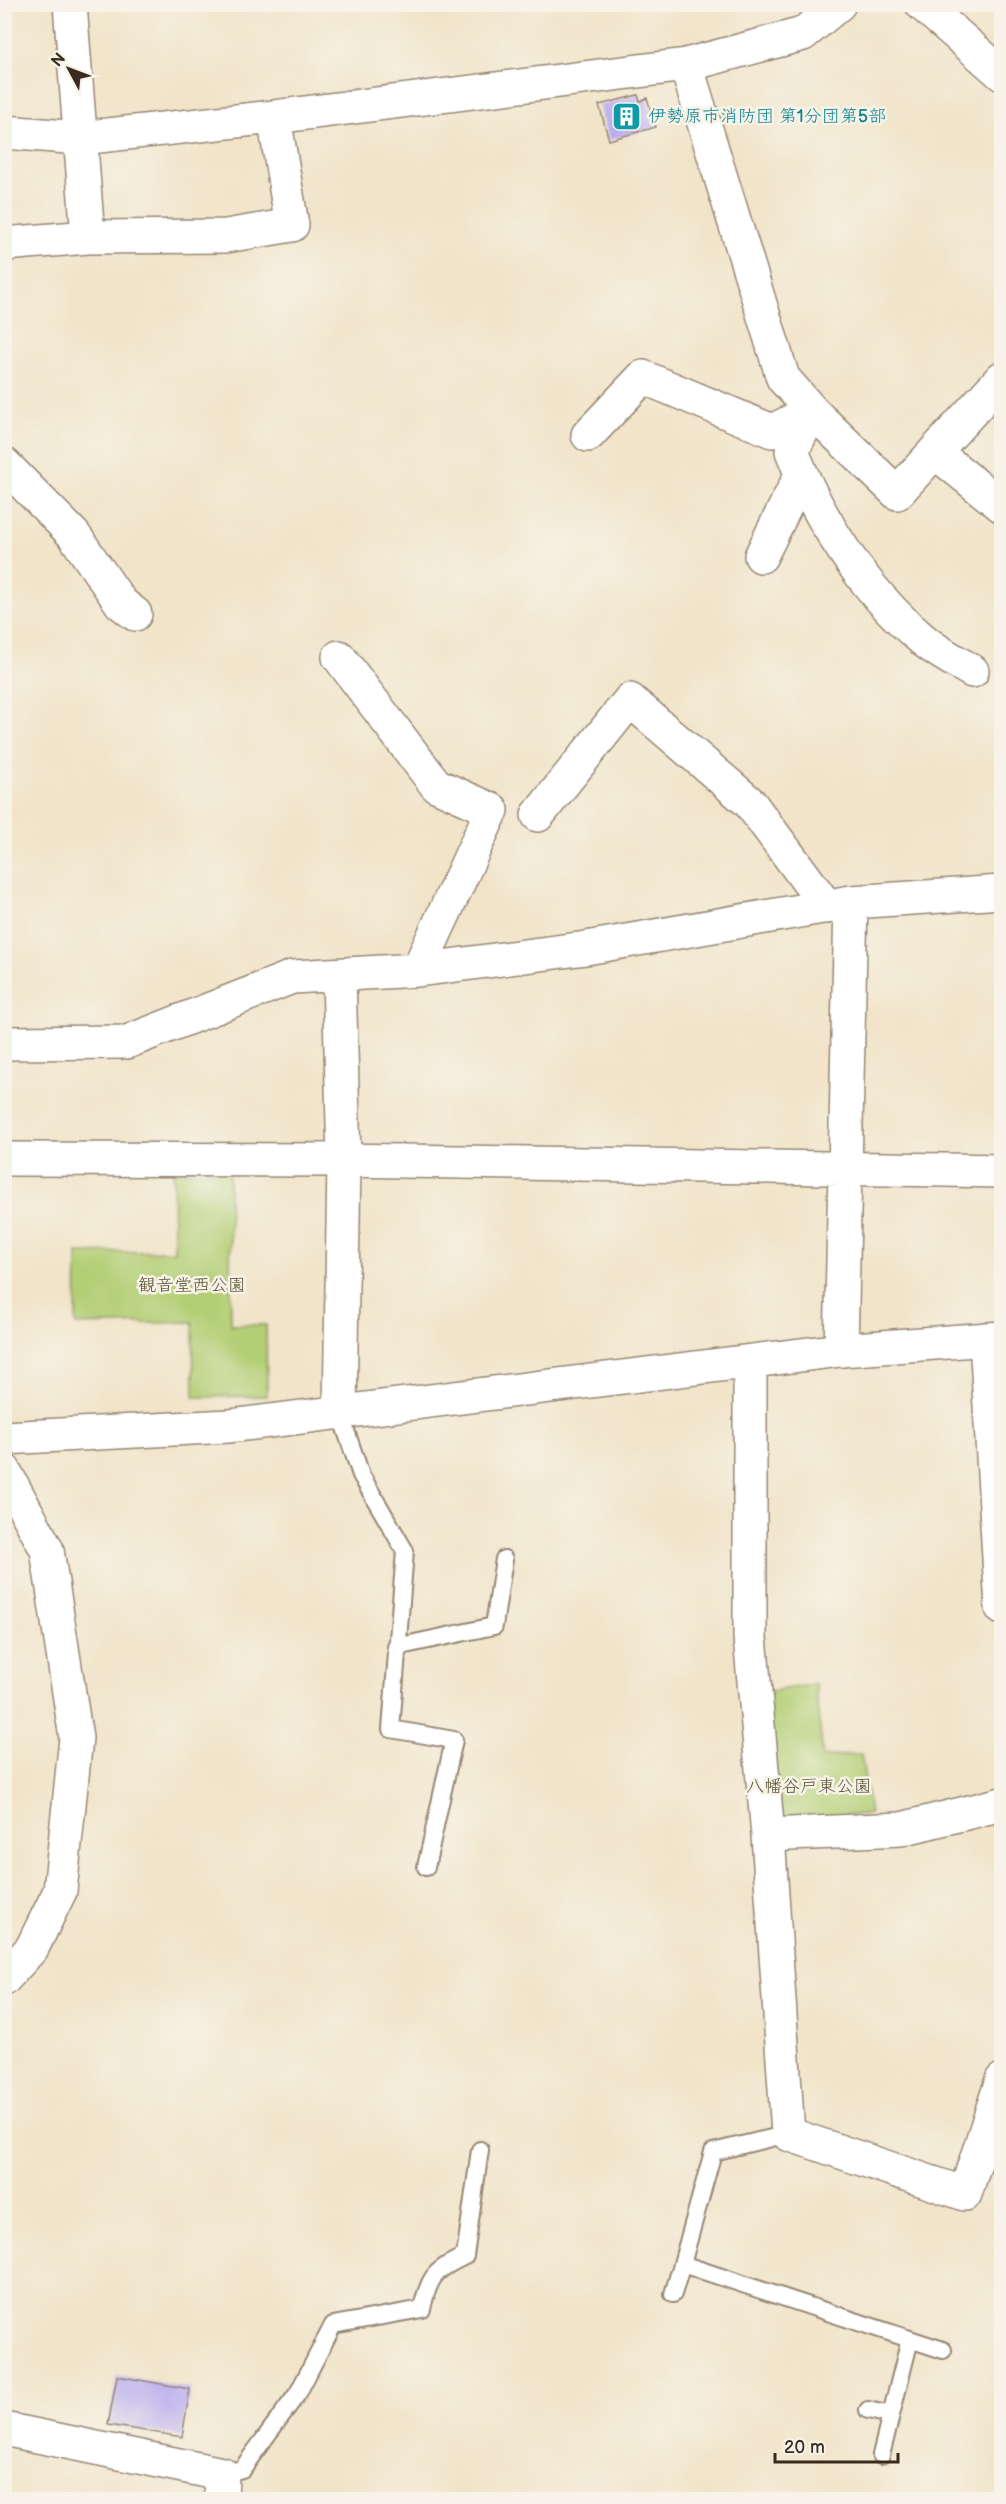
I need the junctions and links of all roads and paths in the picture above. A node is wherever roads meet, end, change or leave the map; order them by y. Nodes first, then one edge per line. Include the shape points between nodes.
1 (70, 4) edge
2 (839, 4) edge
3 (922, 4) edge
4 (686, 65) junction
5 (1002, 74) edge
6 (274, 117) junction
7 (4, 132) edge
8 (80, 138) junction
9 (88, 237) junction
10 (4, 244) edge
11 (1002, 378) edge
12 (812, 411) junction
13 (588, 435) dead end
14 (936, 453) junction
15 (4, 464) edge
16 (801, 475) junction
17 (1002, 506) edge
18 (761, 556) dead end
19 (135, 614) dead end
20 (339, 657) dead end
21 (972, 671) dead end
22 (538, 815) dead end
23 (1002, 892) edge
24 (839, 905) junction
25 (418, 970) junction
26 (339, 976) junction
27 (4, 1043) edge
28 (4, 1159) edge
29 (344, 1160) junction
30 (847, 1169) junction
31 (1002, 1171) edge
32 (994, 1338) edge
33 (841, 1350) junction
34 (750, 1362) junction
35 (340, 1413) junction
36 (4, 1438) edge
37 (4, 1470) edge
38 (504, 1558) dead end
39 (1002, 1608) edge
40 (396, 1647) junction
41 (1002, 1804) edge
42 (768, 1835) junction
43 (426, 1867) dead end
44 (4, 1979) edge
45 (998, 2100) edge
46 (788, 2134) junction
47 (480, 2150) dead end
48 (682, 2264) junction
49 (673, 2294) dead end
50 (910, 2339) junction
51 (943, 2350) dead end
52 (868, 2410) dead end
53 (891, 2415) junction
54 (4, 2429) edge
55 (881, 2455) dead end
56 (222, 2487) edge

1 - 8 street
2 - 4 street via 803,34
3 - 5 street
4 - 6 street
4 - 12 street via 783,378
6 - 8 street
6 - 9 street via 292,225 226,236
7 - 8 street
8 - 9 street
9 - 10 street
11 - 14 street
12 - 13 street via 772,431 643,377
12 - 14 street via 897,493
12 - 16 street via 792,451
14 - 17 street
15 - 19 street via 74,535 121,603
16 - 18 street
16 - 21 street via 827,524 857,568 922,639
20 - 25 street via 436,785 492,810
22 - 24 street via 630,700 750,803
23 - 24 street
24 - 25 street via 586,948
24 - 30 street
25 - 26 street
26 - 27 street via 292,977 127,1042
26 - 29 street
28 - 29 street
29 - 30 street
29 - 35 street
30 - 31 street
30 - 33 street
32 - 33 street
32 - 39 street
33 - 34 street
34 - 35 street
34 - 42 street via 750,1637
35 - 36 street via 229,1426
35 - 40 lane via 361,1475 405,1551
37 - 44 street via 47,1550 76,1738 60,1891 32,1948
38 - 40 lane via 494,1626
40 - 43 lane via 391,1729 454,1740
41 - 42 street via 901,1828
42 - 46 street
45 - 46 street via 965,2194
46 - 48 lane via 713,2152
47 - 56 lane via 465,2256 441,2267 428,2283 422,2309 333,2325 298,2393 242,2469
48 - 49 lane
48 - 50 lane
50 - 51 lane
50 - 53 lane
52 - 53 lane
53 - 55 lane
54 - 56 street

